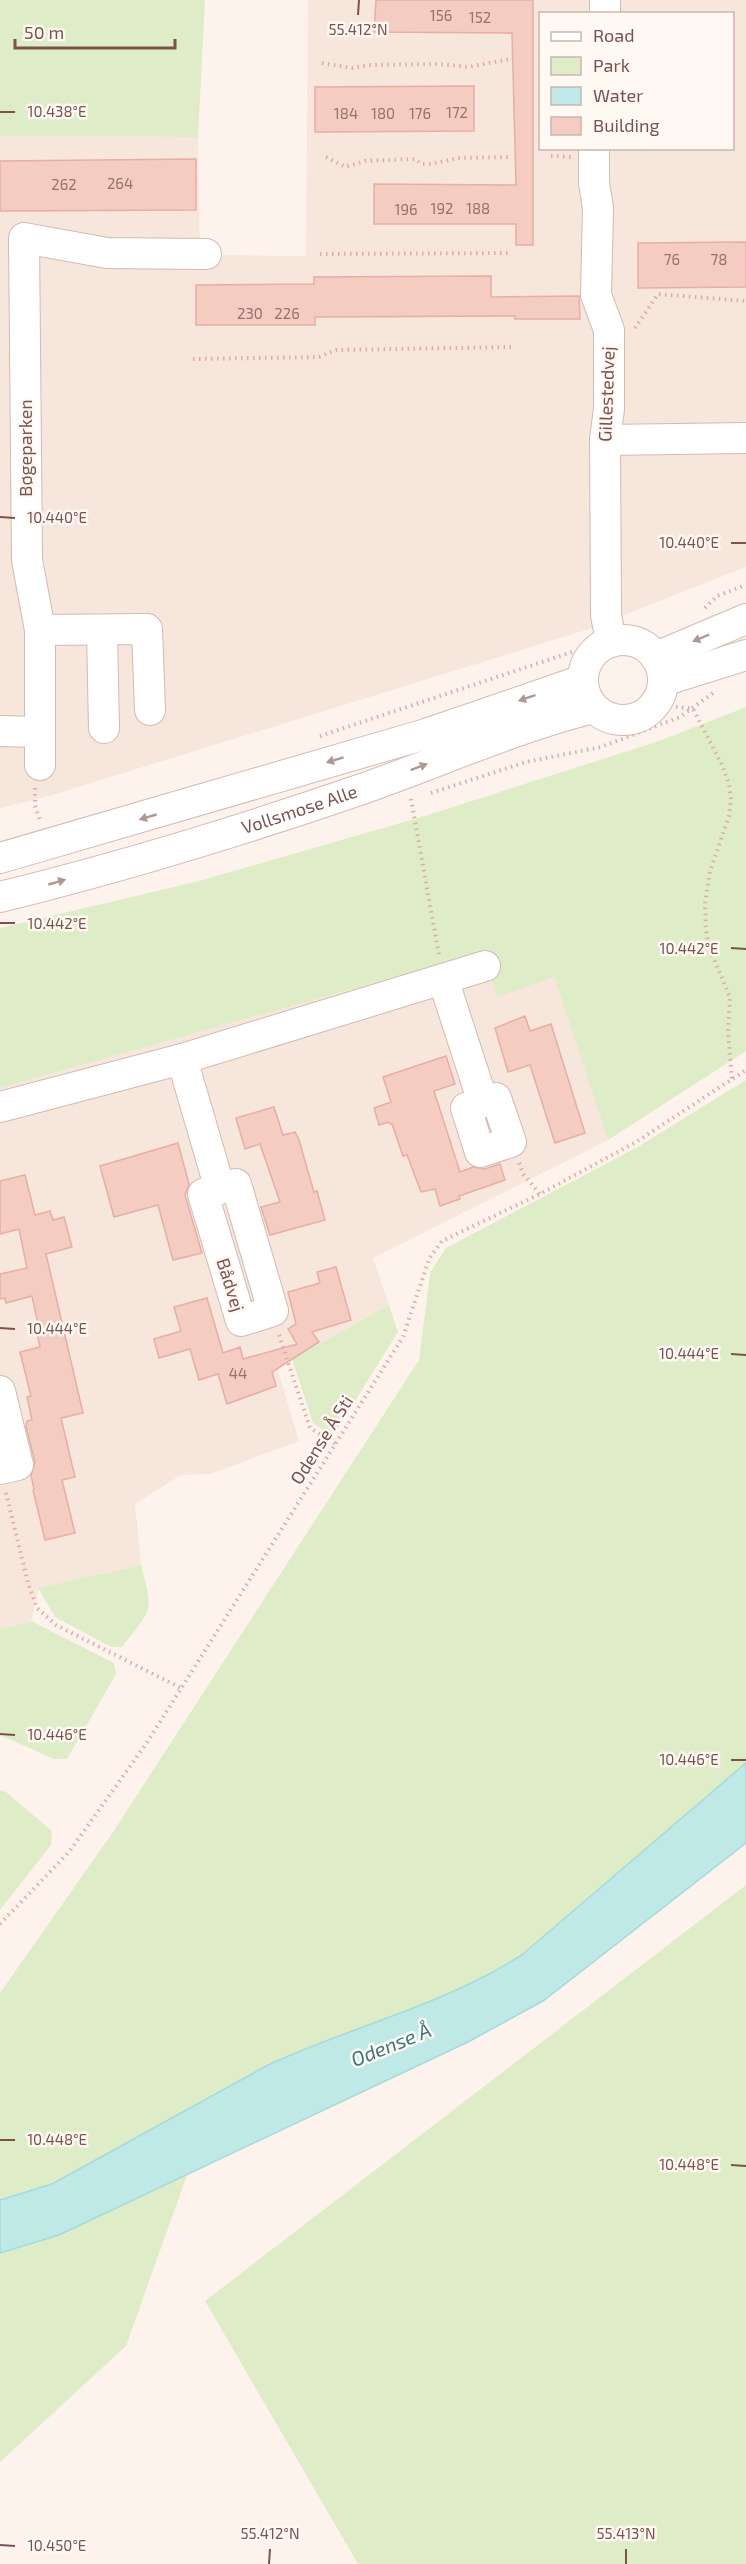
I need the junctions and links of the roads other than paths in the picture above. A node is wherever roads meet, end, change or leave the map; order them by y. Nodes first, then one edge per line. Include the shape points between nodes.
1 (594, 150) edge
2 (12, 236) edge
3 (206, 254) dead end
4 (746, 438) edge
5 (605, 440) junction
6 (746, 619) edge
7 (40, 630) junction
8 (102, 630) junction
9 (604, 646) junction
10 (746, 656) edge
11 (583, 680) junction
12 (658, 681) junction
13 (594, 708) junction
14 (150, 710) dead end
15 (104, 728) dead end
16 (0, 731) edge
17 (40, 732) junction
18 (40, 765) dead end
19 (0, 858) edge
20 (0, 897) edge
21 (485, 966) dead end
22 (443, 979) junction
23 (182, 1059) junction
24 (0, 1107) edge
25 (511, 1142) road end
26 (273, 1311) road end
27 (0, 1391) edge
28 (0, 1469) edge

1 - 5 street, Gillestedvej via 598,208 596,295 609,330
2 - 3 street, Bøgeparken via 107,253
2 - 7 street, Bøgeparken via 27,560
4 - 5 street
5 - 9 street, Gillestedvej
6 -> 12 street
7 - 8 street
7 - 17 street, Bøgeparken
8 - 14 street via 147,629
8 - 15 street
9 - 11 street via 586,663
9 - 12 street via 624,640 648,649
10 - 12 street
11 - 13 street via 585,695
11 -> 19 street, Vollsmose Alle via 426,734
12 - 13 street via 645,714 625,720 605,716
20 -> 13 street, Vollsmose Alle via 193,843 363,789 542,721
16 - 17 street
17 - 18 street, Bøgeparken
21 - 22 street
22 - 23 street
22 - 25 street via 483,1102 496,1098
23 - 24 street
23 - 26 street, Bådvej via 220,1189 236,1184
27 - 28 street via 18,1465

